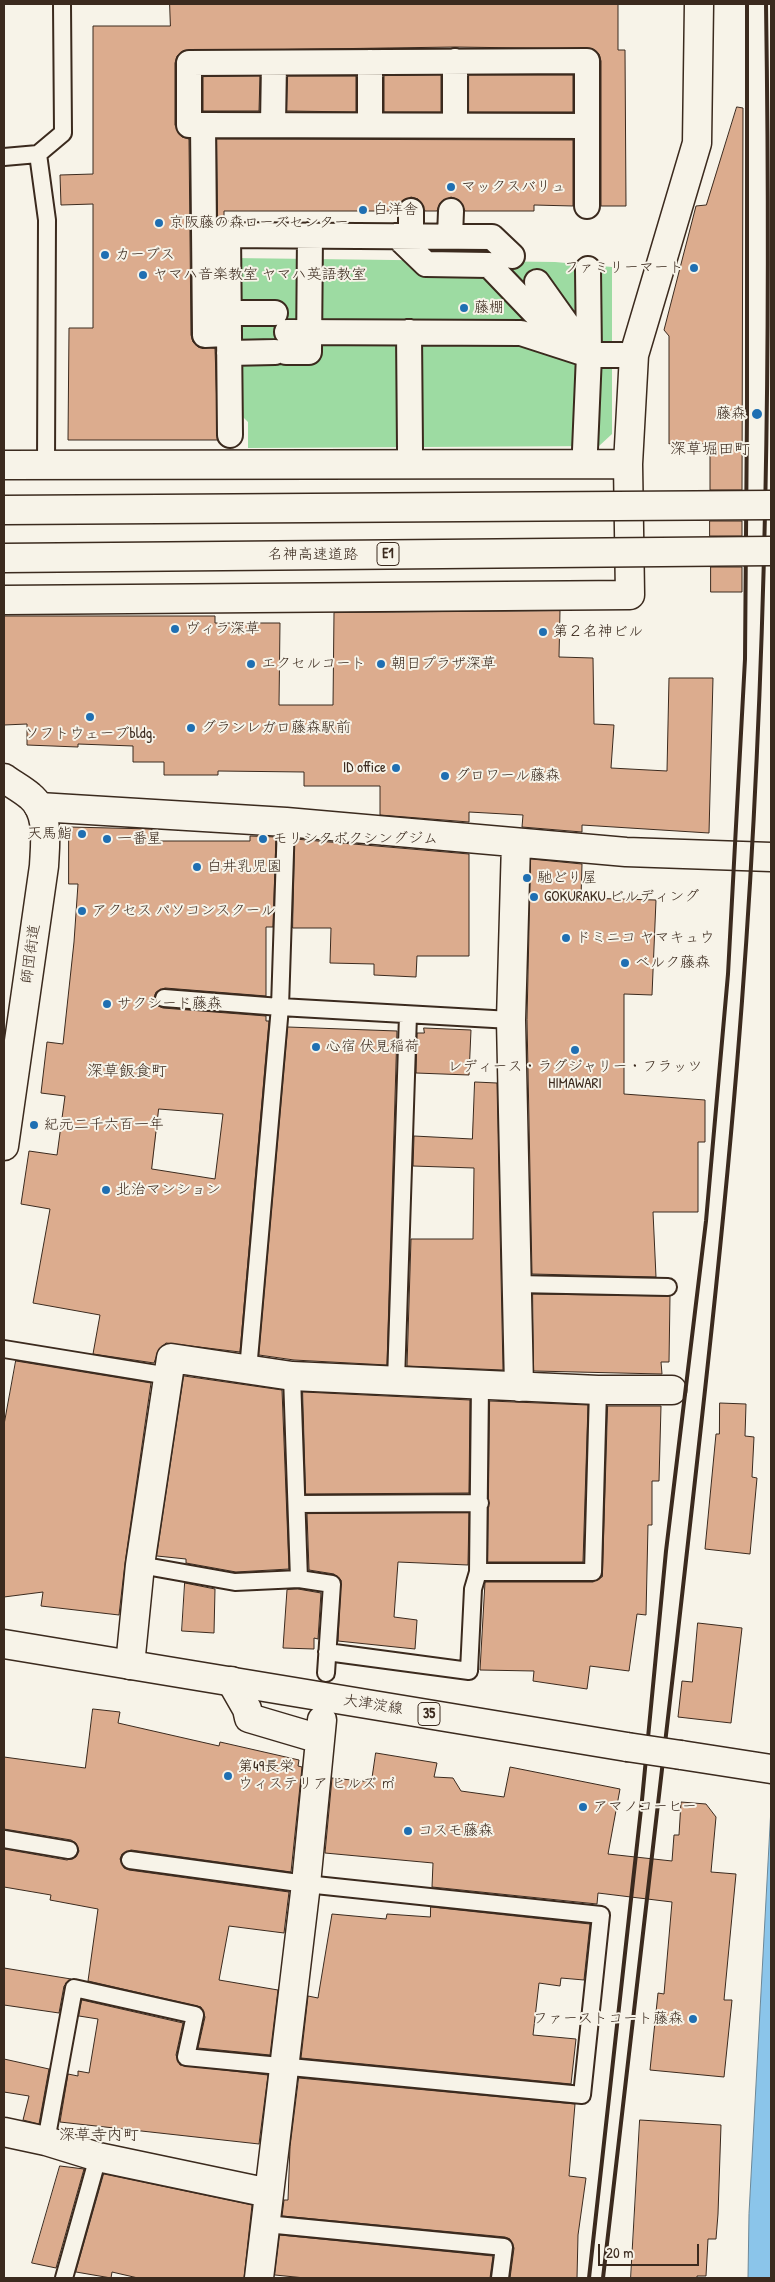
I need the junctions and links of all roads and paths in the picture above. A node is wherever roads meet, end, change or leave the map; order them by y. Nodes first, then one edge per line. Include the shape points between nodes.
1 (62, 4) edge
2 (699, 4) edge
3 (370, 62) junction
4 (455, 62) junction
5 (274, 63) junction
6 (203, 125) junction
7 (273, 125) junction
8 (370, 125) junction
9 (455, 125) junction
10 (587, 126) junction
11 (38, 154) junction
12 (4, 156) edge
13 (588, 206) dead end
14 (410, 211) dead end
15 (451, 211) dead end
16 (310, 235) junction
17 (404, 236) junction
18 (450, 236) junction
19 (512, 256) dead end
20 (588, 269) dead end
21 (537, 282) dead end
22 (409, 332) junction
23 (286, 336) junction
24 (228, 350) junction
25 (589, 355) junction
26 (622, 355) dead end
27 (230, 443) dead end
28 (410, 450) dead end
29 (585, 450) dead end
30 (46, 464) junction
31 (628, 464) junction
32 (4, 465) edge
33 (771, 505) edge
34 (4, 510) edge
35 (771, 551) edge
36 (4, 558) edge
37 (4, 600) edge
38 (4, 778) edge
39 (39, 807) junction
40 (286, 822) junction
41 (516, 843) junction
42 (771, 857) edge
43 (164, 998) dead end
44 (280, 1007) junction
45 (408, 1015) junction
46 (511, 1020) junction
47 (4, 1140) edge
48 (516, 1284) junction
49 (668, 1287) dead end
50 (4, 1349) edge
51 (248, 1370) junction
52 (169, 1376) junction
53 (292, 1376) junction
54 (396, 1381) junction
55 (480, 1385) junction
56 (519, 1387) junction
57 (598, 1390) junction
58 (672, 1390) dead end
59 (480, 1503) junction
60 (297, 1504) junction
61 (140, 1565) junction
62 (478, 1572) junction
63 (300, 1579) junction
64 (4, 1644) edge
65 (327, 1652) junction
66 (130, 1665) junction
67 (326, 1674) dead end
68 (231, 1681) junction
69 (770, 1768) edge
70 (4, 1839) edge
71 (69, 1850) dead end
72 (130, 1860) dead end
73 (306, 1884) junction
74 (284, 2066) junction
75 (4, 2132) edge
76 (46, 2141) junction
77 (98, 2157) junction
78 (269, 2193) junction
79 (266, 2224) junction
80 (64, 2278) edge
81 (258, 2278) edge
82 (500, 2278) edge

1 - 11 lane via 63,132
2 - 31 main road via 697,143 634,355
3 - 4 street
3 - 5 street
3 - 8 street
4 - 9 street
4 - 10 street via 587,61
5 - 6 street via 189,63 189,125
5 - 7 street
6 - 7 street
6 - 24 street via 204,335
7 - 8 street
8 - 9 street
9 - 10 street
10 - 13 street
11 - 12 lane
11 - 30 lane via 47,220
14 - 17 street
15 - 18 street
16 - 17 street
16 - 23 street
16 - 24 street via 226,235
17 - 18 street
17 - 25 street via 426,264 489,265 535,313
18 - 19 street via 492,237
20 - 25 street
21 - 25 street
22 - 23 street
22 - 25 street via 521,333
22 - 28 street
23 - 24 street
23 - 24 street
24 - 27 street
25 - 26 street
25 - 29 street
30 - 31 main road
30 - 32 main road
31 - 37 main road via 630,595
33 - 34 main road, bridge
35 - 36 main road, 名神高速道路 / E1, bridge
38 - 39 main road via 31,797
39 - 40 main road
39 - 47 main road, 師団街道 via 46,832 44,866
40 - 41 main road
40 - 44 lane
41 - 42 main road via 626,852
41 - 46 main road
43 - 44 lane
44 - 45 lane
44 - 51 lane
45 - 46 lane
45 - 54 lane
46 - 48 main road
48 - 49 lane
48 - 56 main road
50 - 52 lane
51 - 52 main road via 171,1358
51 - 53 main road
52 - 61 main road
53 - 54 main road
53 - 60 lane
54 - 55 main road
55 - 56 main road
55 - 59 lane
56 - 57 main road
57 - 58 main road
57 - 62 lane via 592,1572
59 - 60 lane
59 - 62 lane
60 - 63 lane
61 - 63 lane via 235,1582
61 - 66 main road
62 - 65 lane via 473,1589 469,1671
63 - 65 lane via 332,1584
64 - 66 main road, 大津淀線 / 35
65 - 67 lane
66 - 68 main road, 大津淀線 / 35
68 - 69 main road, 大津淀線 / 35, bridge
68 - 73 main road via 249,1718 321,1729
70 - 71 lane
72 - 73 lane
73 - 74 main road
73 - 74 lane via 601,1915 582,2096
74 - 76 lane via 186,2057 195,2015 74,1988
74 - 78 main road
75 - 76 main road
76 - 77 main road
77 - 78 main road
77 - 80 lane
78 - 79 main road
79 - 81 main road
79 - 82 lane via 504,2247

